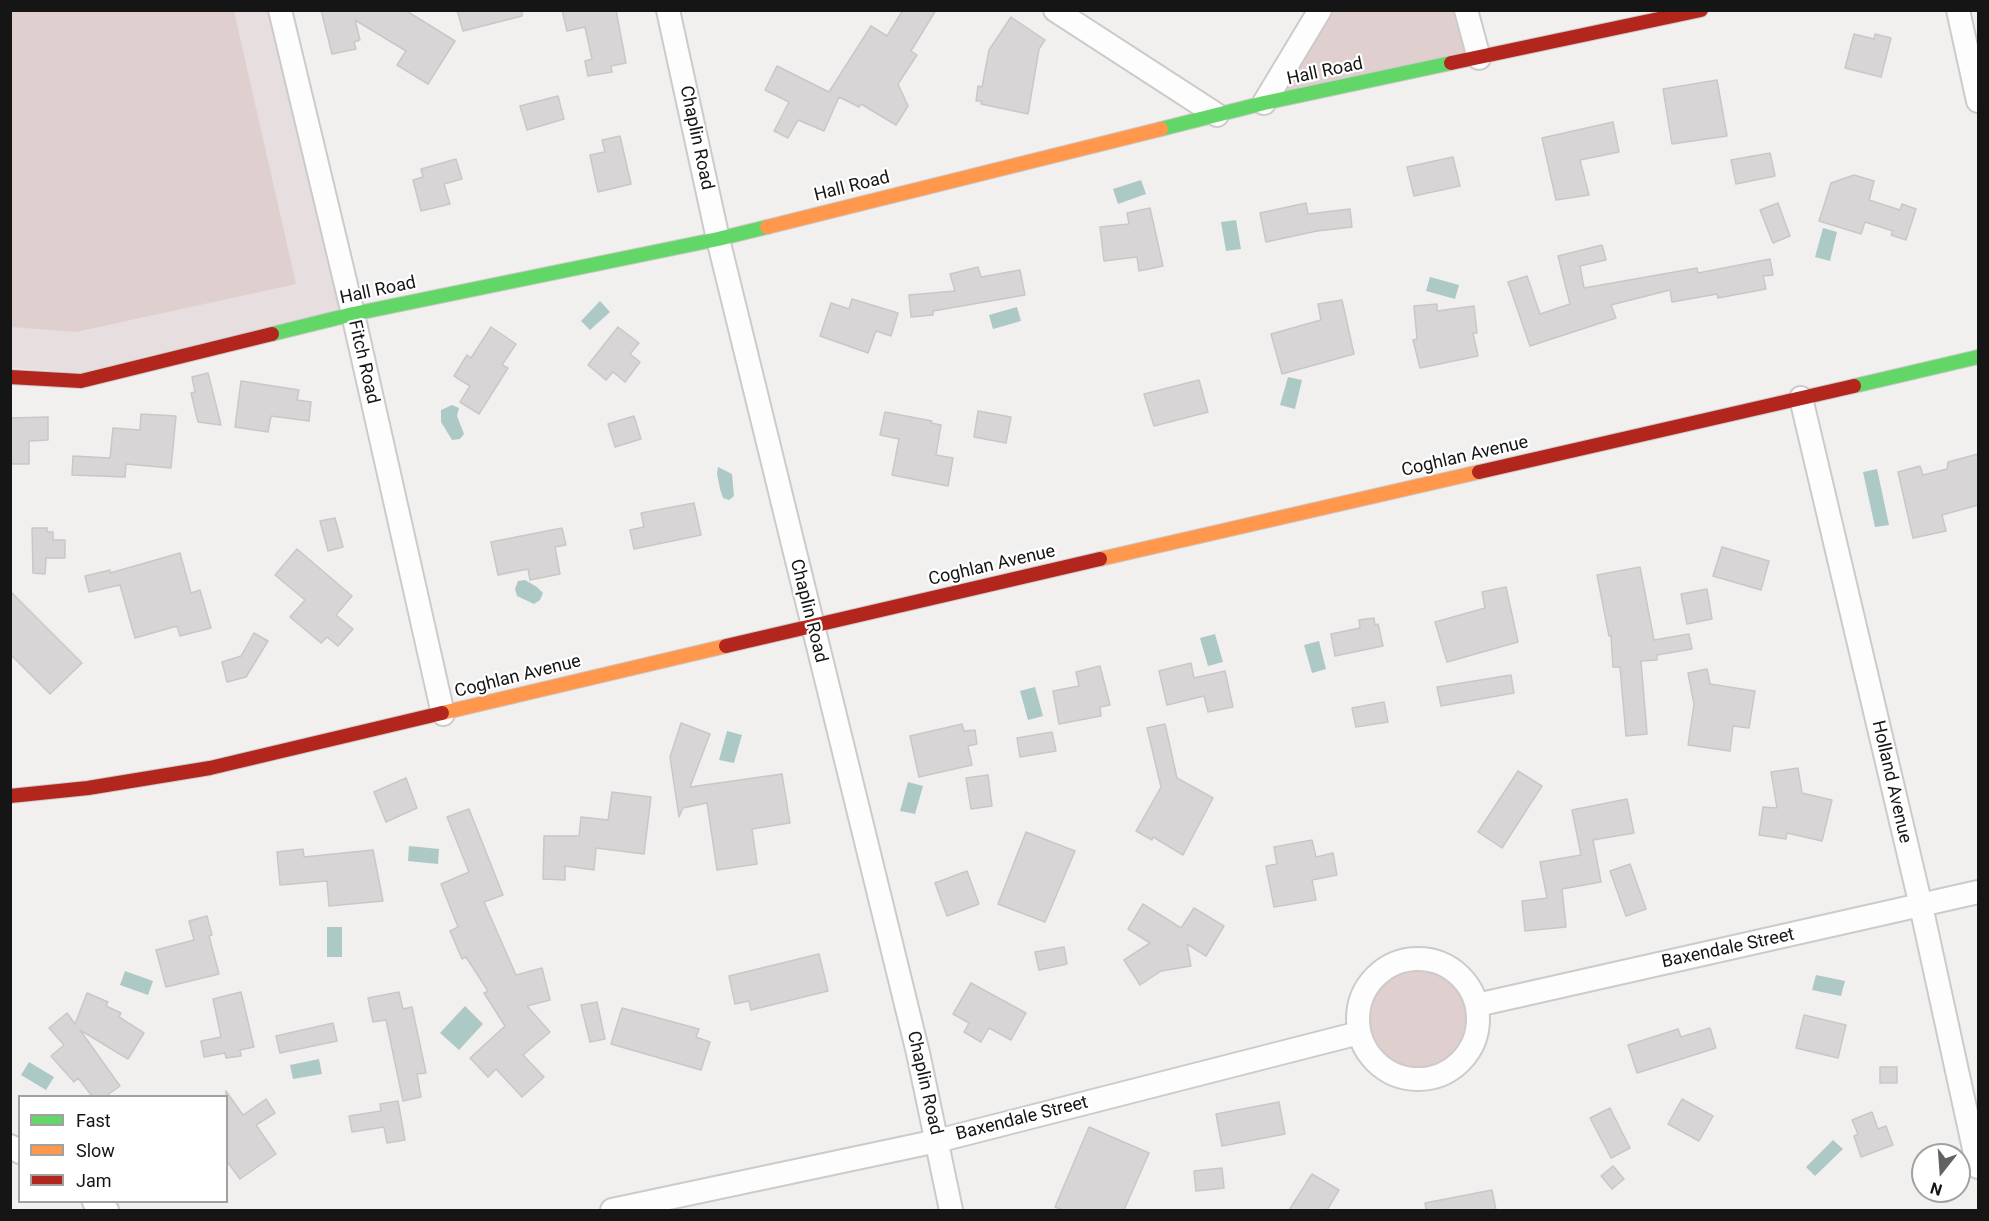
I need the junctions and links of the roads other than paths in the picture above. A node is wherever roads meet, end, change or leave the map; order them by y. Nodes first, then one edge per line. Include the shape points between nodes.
1 (280, 10) edge
2 (668, 10) edge
3 (1055, 10) edge
4 (1320, 10) edge
5 (1466, 10) edge
6 (1701, 10) edge
7 (1958, 10) edge
8 (1479, 58) junction
9 (1978, 101) edge
10 (1264, 103) junction
11 (1217, 115) junction
12 (718, 239) junction
13 (353, 314) junction
14 (1978, 357) edge
15 (10, 376) edge
16 (1801, 398) junction
17 (811, 626) junction
18 (443, 714) junction
19 (10, 796) edge
20 (1978, 892) edge
21 (1921, 906) junction
22 (1477, 1005) junction
23 (1359, 1033) junction
24 (937, 1141) junction
25 (1978, 1167) edge
26 (612, 1210) edge
27 (951, 1210) edge

1 - 13 street, Fitch Road
2 - 12 street, Chaplin Road
3 - 11 street
4 - 10 street
5 - 8 street
6 - 8 street, Hall Road
7 - 9 street
8 - 10 street, Hall Road
10 - 11 street, Hall Road
11 - 12 street, Hall Road
12 - 13 street, Hall Road
12 - 17 street, Chaplin Road
13 - 15 street, Hall Road via 81,381
13 - 18 street, Fitch Road
14 - 16 street, Coghlan Avenue
16 - 17 street, Coghlan Avenue
16 - 21 street, Holland Avenue
17 - 18 street, Coghlan Avenue
17 - 24 street, Chaplin Road
18 - 19 street, Coghlan Avenue via 210,768
20 - 21 street, Baxendale Street
21 - 22 street, Baxendale Street
21 - 25 street, Holland Avenue
22 - 23 street via 1478,1028 1470,1050 1454,1068 1433,1077 1409,1078 1387,1070 1369,1054
22 - 23 street via 1467,984 1450,967 1428,959 1404,960 1382,970 1366,987 1358,1010
23 - 24 street, Baxendale Street
24 - 26 street, Baxendale Street
24 - 27 street, Chaplin Road

